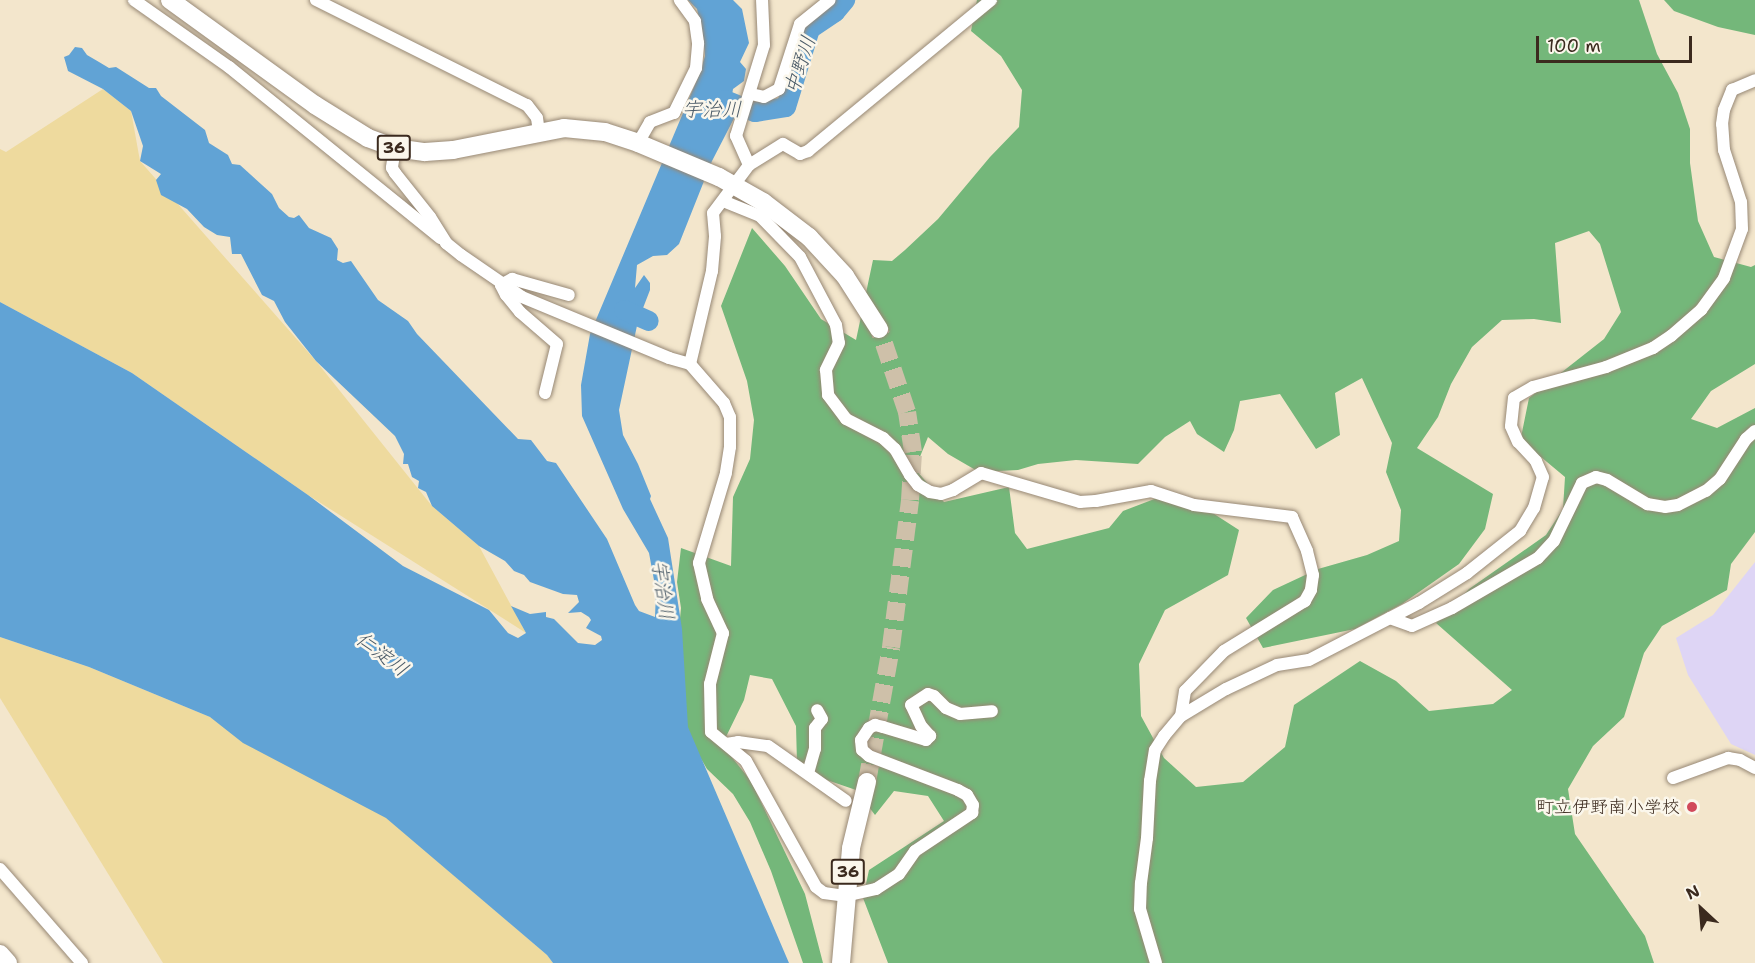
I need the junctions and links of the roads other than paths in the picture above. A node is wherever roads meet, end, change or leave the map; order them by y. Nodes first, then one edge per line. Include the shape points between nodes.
1 (134, 0) edge
2 (170, 0) edge
3 (316, 0) edge
4 (680, 0) edge
5 (762, 0) edge
6 (830, 0) edge
7 (991, 0) edge
8 (1755, 81) edge
9 (751, 94) junction
10 (539, 132) junction
11 (638, 143) junction
12 (395, 148) junction
13 (749, 165) junction
14 (735, 187) junction
15 (723, 201) junction
16 (446, 243) junction
17 (501, 285) junction
18 (569, 295) dead end
19 (879, 329) tunnel mouth
20 (690, 364) junction
21 (544, 393) dead end
22 (1755, 431) edge
23 (1390, 618) junction
24 (817, 710) dead end
25 (992, 711) dead end
26 (1181, 716) junction
27 (726, 744) junction
28 (1755, 768) edge
29 (808, 773) junction
30 (1673, 778) dead end
31 (867, 782) tunnel mouth
32 (846, 801) dead end
33 (0, 869) edge
34 (845, 896) junction
35 (0, 954) edge
36 (8, 963) edge
37 (82, 963) edge
38 (841, 963) edge
39 (1156, 963) edge

1 - 16 street via 229,68
2 - 12 main road, 36 via 315,105 368,138
3 - 10 street via 527,105 537,118
4 - 11 street via 695,21 696,68 674,113 650,122
5 - 9 street via 765,45
6 - 9 street via 800,24 779,89 764,97
7 - 13 street via 808,152 800,154 783,144
8 - 23 street via 1732,90 1724,110 1724,150 1741,202 1742,229 1725,278 1701,310 1653,348 1606,367 1533,387 1514,398 1511,426 1543,477 1534,508 1520,531 1500,549
9 - 13 street via 736,136
10 - 11 main road, 36 via 564,128 605,132
10 - 12 main road, 36 via 453,150
11 - 14 main road, 36
12 - 16 street via 392,168
13 - 14 street
14 - 15 street
14 - 19 main road, 36 via 786,217 809,237 846,276
15 - 20 street via 713,213 711,271
15 - 26 street via 760,216 800,257 836,325 839,343 826,370 828,395 846,419 883,438 895,449 918,485 930,492 954,490 981,472 1080,502 1151,491 1194,505 1292,517 1313,575 1305,601 1224,651 1185,691
16 - 17 street
17 - 18 street via 512,279
17 - 20 street via 548,310
17 - 21 street via 520,312 557,344
20 - 27 street via 718,394 731,425 726,473 699,563 706,599 723,633 710,684 711,732
22 - 23 street via 1720,479 1678,505 1647,504 1596,477 1582,483 1554,541 1538,558 1413,626
23 - 26 street via 1309,660 1277,664
24 - 29 street via 822,719 815,728 816,749
25 - 34 street via 960,714 928,694 911,705 930,736 926,740 875,725 862,735 862,750 869,756 958,790 967,795 973,809 970,817 915,851 899,874 876,889
26 - 39 street via 1155,750 1150,781 1140,909
27 - 29 street via 768,746
27 - 34 street via 746,761 816,887 824,893
28 - 30 street via 1728,758
29 - 32 street
31 - 34 main road, 36 via 850,848
33 - 37 street
34 - 38 main road, 36
35 - 36 main road

